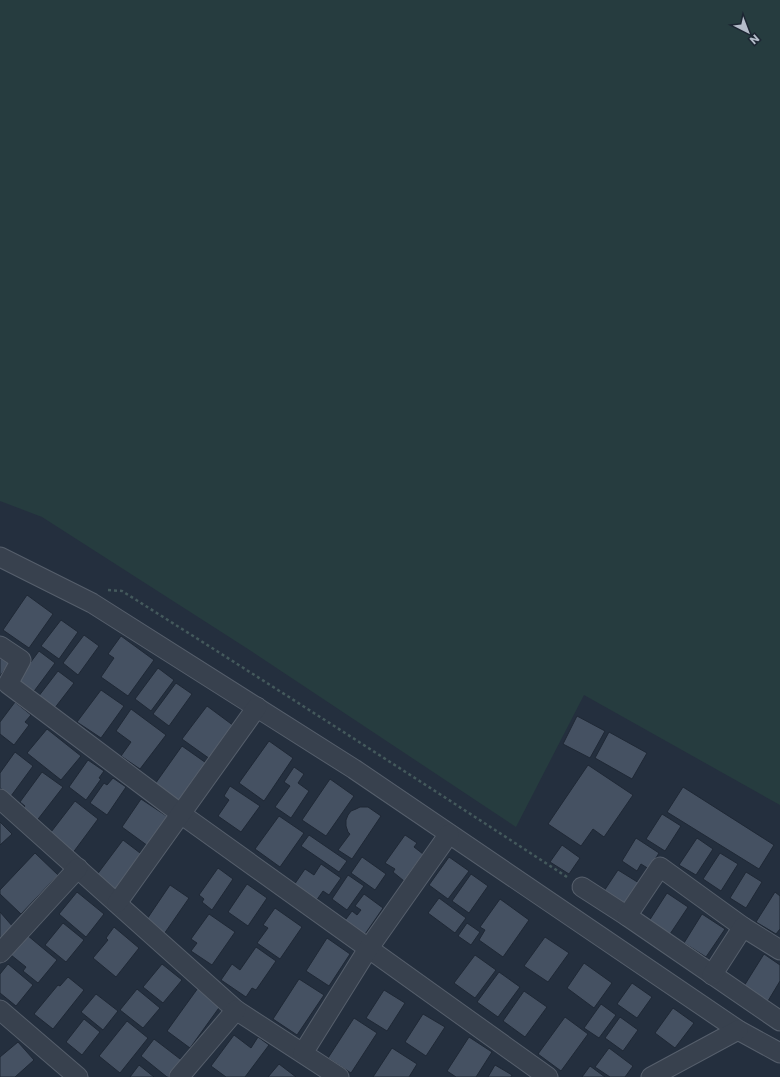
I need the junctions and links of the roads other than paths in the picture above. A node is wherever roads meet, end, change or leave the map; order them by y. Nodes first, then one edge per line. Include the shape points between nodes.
1 (1, 559) edge
2 (0, 646) edge
3 (257, 707) junction
4 (0, 799) edge
5 (182, 814) junction
6 (449, 834) junction
7 (78, 868) junction
8 (582, 887) road end
9 (117, 903) junction
10 (627, 916) junction
11 (743, 927) junction
12 (368, 949) junction
13 (780, 950) edge
14 (0, 954) edge
15 (712, 975) junction
16 (236, 1010) junction
17 (2, 1016) edge
18 (780, 1021) edge
19 (738, 1030) junction
20 (303, 1053) junction
21 (780, 1053) edge
22 (78, 1077) edge
23 (179, 1077) edge
24 (340, 1077) edge
25 (548, 1077) edge
26 (651, 1077) edge

1 - 3 street via 92,603
2 - 5 street via 21,660 8,684
3 - 5 street
3 - 6 street
4 - 7 street
5 - 9 street
5 - 12 street
6 - 12 street
6 - 19 street
7 - 9 street
7 - 14 street
8 - 10 street
9 - 16 street
10 - 11 street via 660,867
10 - 15 street
11 - 13 street
11 - 15 street
12 - 20 street
12 - 25 street
15 - 18 street
16 - 20 street
16 - 23 street
17 - 22 street
19 - 21 street
19 - 26 street
20 - 24 street

